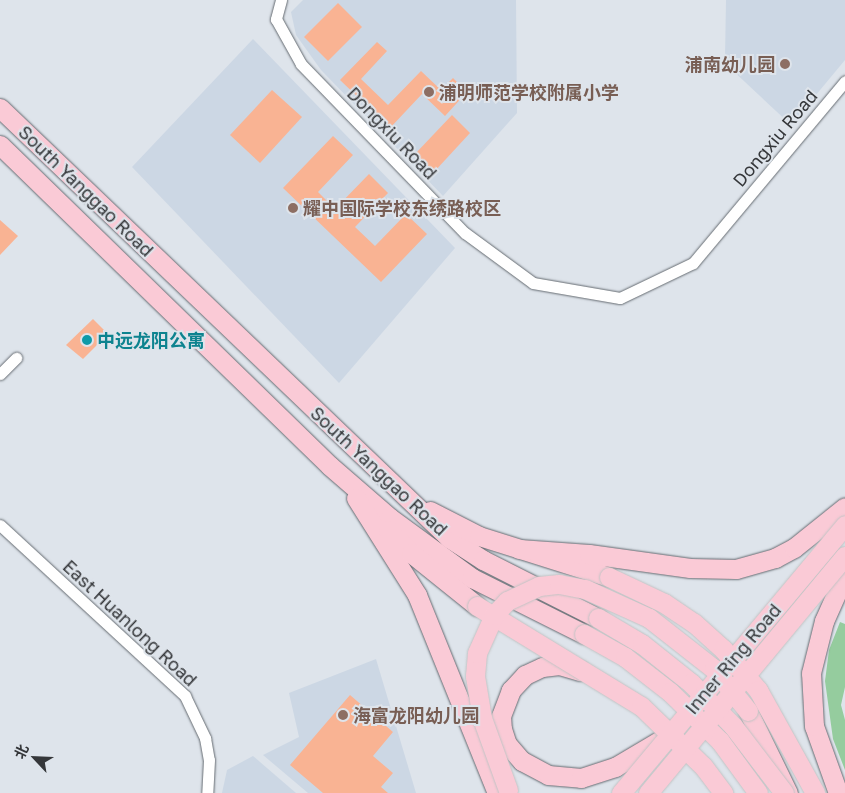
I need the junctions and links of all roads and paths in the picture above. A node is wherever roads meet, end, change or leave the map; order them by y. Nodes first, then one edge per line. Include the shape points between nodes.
1 (280, 0) edge
2 (845, 81) edge
3 (0, 108) edge
4 (0, 145) edge
5 (16, 358) dead end
6 (0, 374) edge
7 (330, 466) junction
8 (390, 483) junction
9 (845, 507) edge
10 (0, 525) edge
11 (845, 526) edge
12 (519, 549) junction
13 (845, 556) edge
14 (845, 574) edge
15 (611, 685) junction
16 (659, 741) dead end
17 (671, 775) dead end
18 (505, 792) edge
19 (207, 793) edge
20 (621, 793) edge
21 (648, 793) edge
22 (658, 793) edge
23 (723, 793) edge
24 (758, 793) edge
25 (786, 793) edge
26 (815, 793) edge
27 (838, 793) edge

1 - 2 street, Dongxiu Road via 276,19 301,64 464,233 532,283 620,298 693,263
3 - 8 highway, South Yanggao Road
4 - 7 highway, South Yanggao Road
5 - 6 street
7 - 15 highway, bridge via 410,554 477,606
7 - 18 highway via 404,570
7 - 24 highway, South Yanggao Road, bridge via 437,554 472,578 584,634 636,665 677,698 720,741
8 - 12 highway via 456,526
8 - 25 highway, South Yanggao Road, bridge via 448,538 490,564 598,618 656,654 708,699
9 - 12 highway via 794,548 774,558 736,568 690,568
10 - 19 street, East Huanlong Road via 185,696 205,738 209,760
11 - 20 highway, Inner Ring Road, bridge
12 - 26 highway, bridge via 609,577 664,603 694,623 723,649 758,690
13 - 21 highway, Inner Ring Road, bridge
14 - 27 highway via 824,621 811,673 814,726
15 - 16 highway, bridge via 559,665 542,667 525,675 505,701 502,729 512,752 532,768 555,777 581,778 615,768
15 - 23 highway, bridge via 665,726
17 - 22 highway
18 - 25 highway, bridge via 482,718 475,676 477,653 494,615 507,601 538,586 559,584 585,589 634,609 697,653 748,711 762,735

